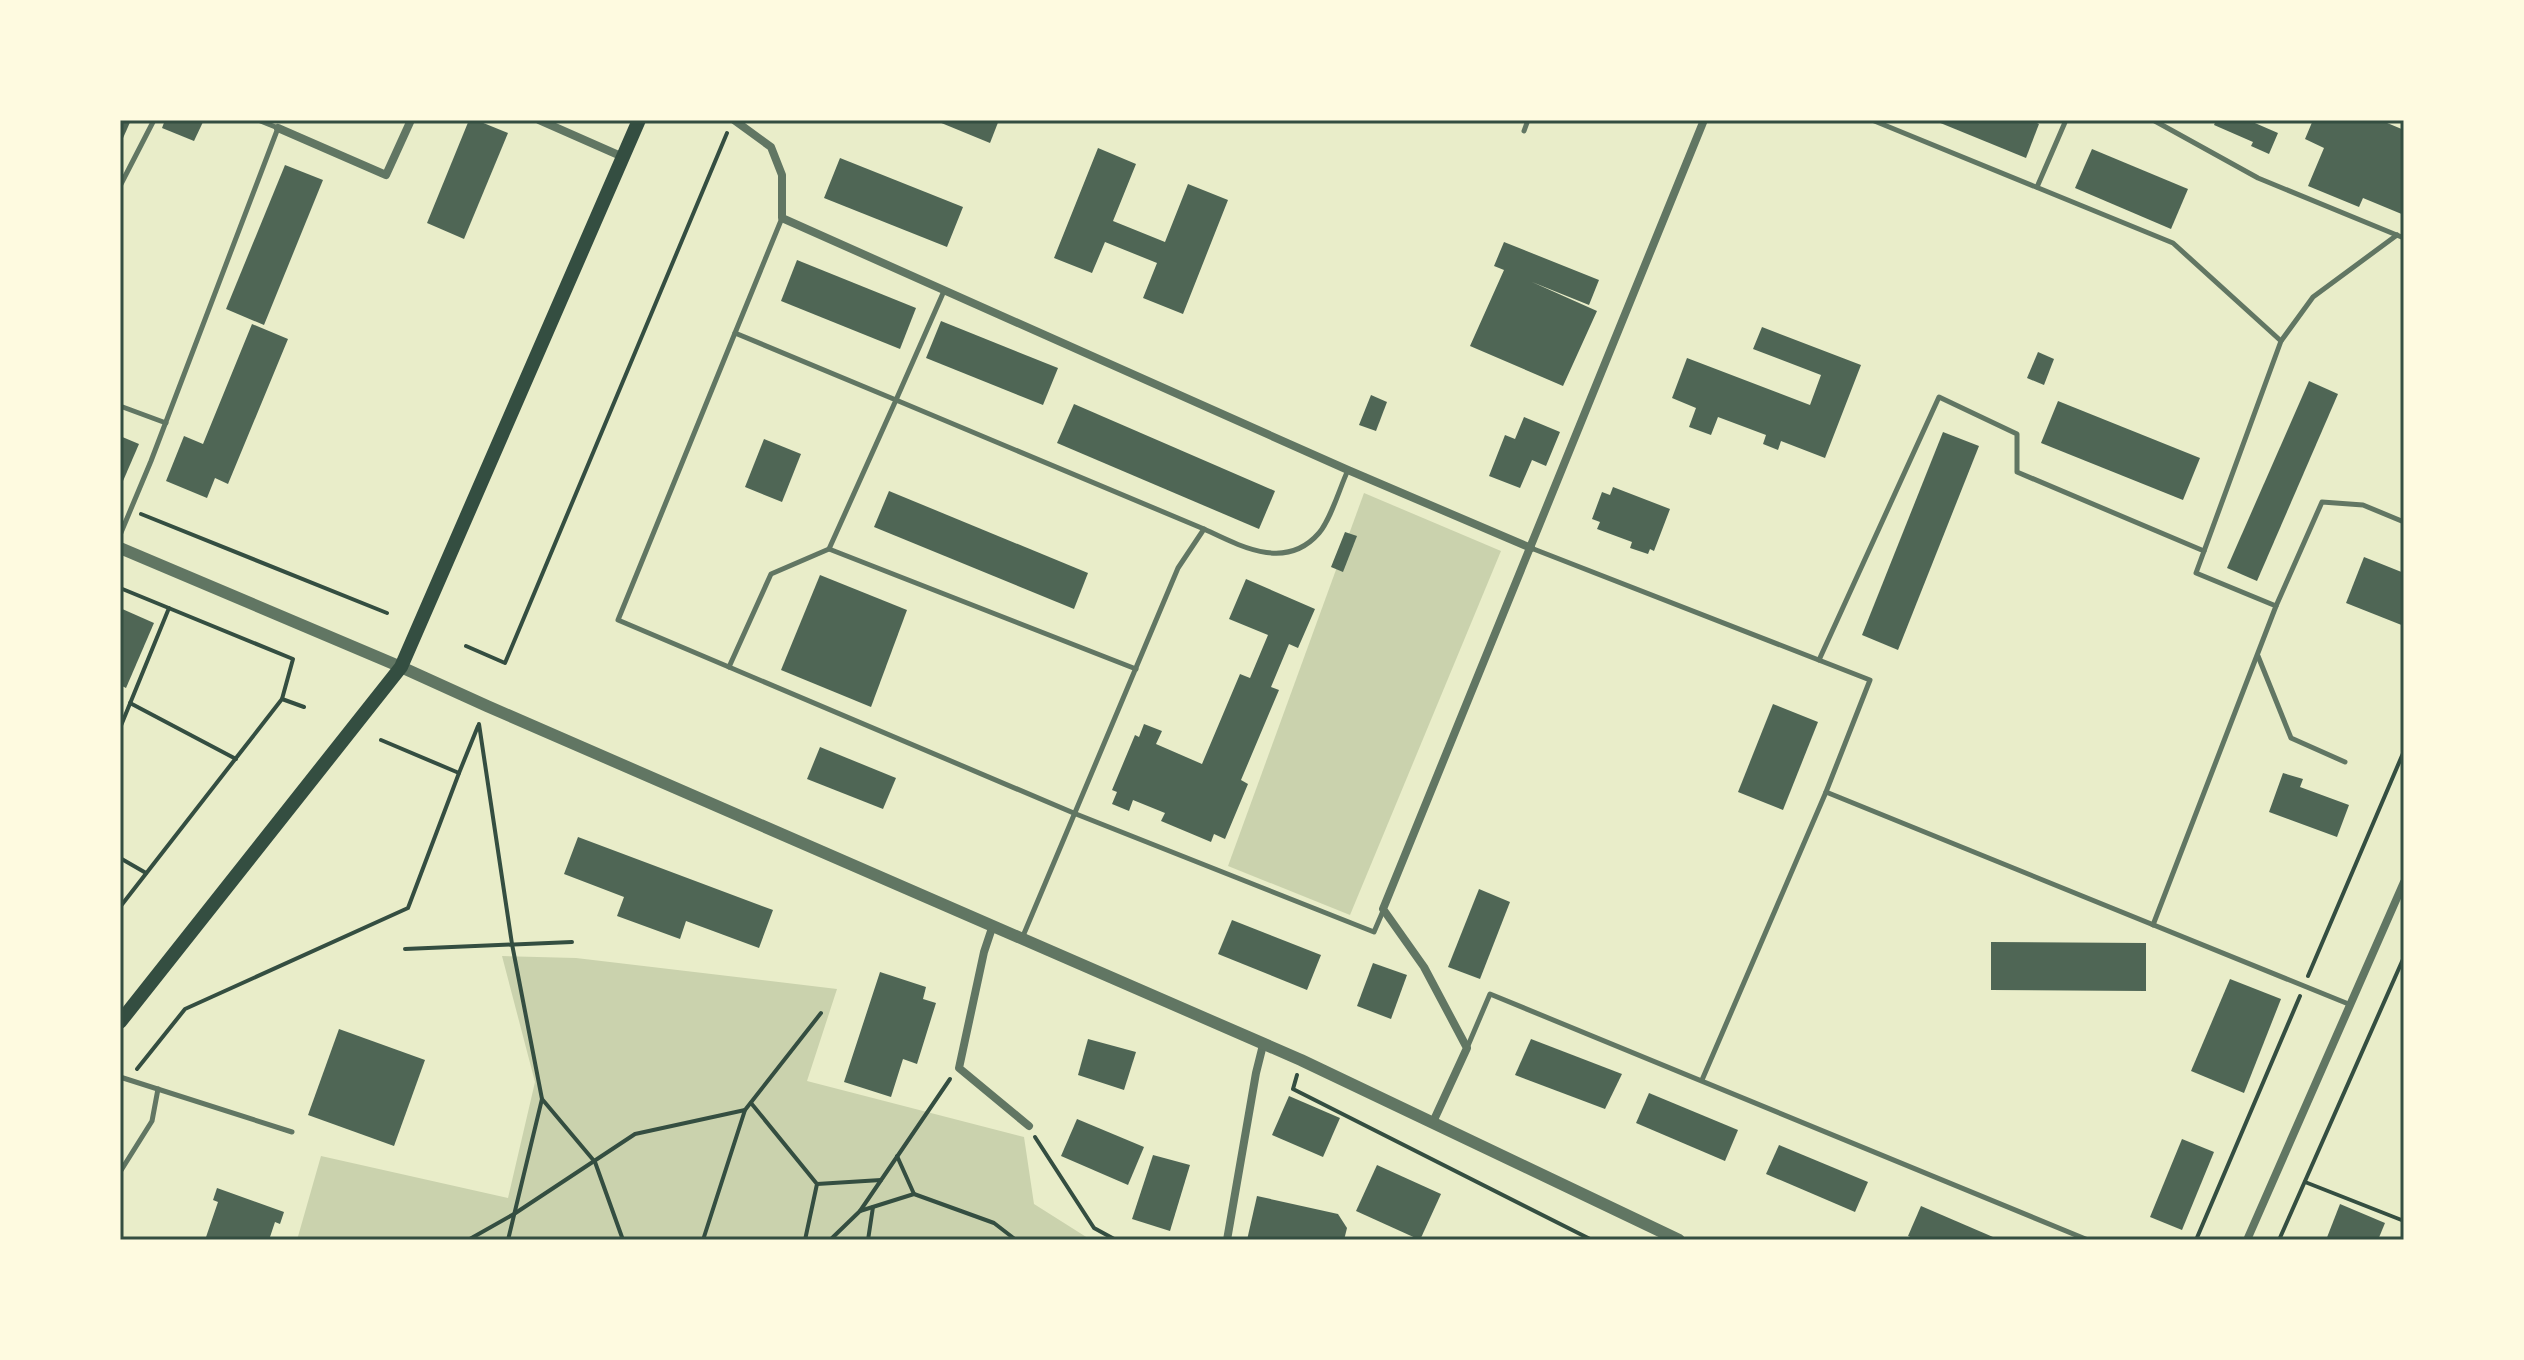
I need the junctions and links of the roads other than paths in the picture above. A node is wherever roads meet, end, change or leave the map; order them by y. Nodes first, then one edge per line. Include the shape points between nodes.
1 (154, 120) edge
2 (258, 120) edge
3 (411, 120) edge
4 (539, 120) edge
5 (639, 120) edge
6 (733, 120) edge
7 (1528, 120) edge
8 (1704, 120) edge
9 (1872, 120) edge
10 (2066, 120) edge
11 (2153, 120) edge
12 (278, 128) junction
13 (1524, 131) dead end
14 (623, 157) junction
15 (120, 186) edge
16 (2037, 187) junction
17 (782, 218) junction
18 (2401, 236) edge
19 (944, 290) junction
20 (735, 333) junction
21 (2281, 341) junction
22 (896, 400) junction
23 (120, 406) edge
24 (166, 423) junction
25 (1348, 470) junction
26 (2404, 522) edge
27 (1204, 529) junction
28 (120, 535) edge
29 (120, 548) edge
30 (1531, 548) junction
31 (829, 549) junction
32 (2204, 551) junction
33 (2276, 606) junction
34 (2258, 654) junction
35 (1819, 660) junction
36 (401, 667) junction
37 (729, 667) junction
38 (1136, 669) junction
39 (2345, 762) dead end
40 (1826, 792) junction
41 (1076, 814) junction
42 (2404, 882) edge
43 (1383, 909) junction
44 (993, 925) junction
45 (2153, 925) junction
46 (1023, 937) junction
47 (2351, 1005) junction
48 (120, 1022) edge
49 (1263, 1045) junction
50 (1467, 1048) junction
51 (120, 1077) edge
52 (1702, 1080) junction
53 (158, 1089) junction
54 (1433, 1122) junction
55 (1029, 1126) road end
56 (292, 1132) dead end
57 (120, 1172) edge
58 (1227, 1240) edge
59 (1679, 1240) edge
60 (2088, 1240) edge
61 (2247, 1240) edge

1 - 15 lane
2 - 12 lane
3 - 12 street via 386,175
4 - 14 street
5 - 14 main road
6 - 17 street via 771,147 782,175
7 - 13 lane
8 - 30 street
9 - 16 lane
10 - 16 lane
11 - 18 lane via 2258,178
12 - 24 lane
14 - 36 main road
16 - 21 lane via 2173,243
17 - 19 street
17 - 20 lane
18 - 21 lane via 2313,297
19 - 22 lane
19 - 25 street
20 - 22 lane
20 - 37 lane via 618,620
21 - 32 lane
22 - 27 lane
22 - 31 lane
23 - 24 lane
24 - 28 lane
25 - 27 lane via 1321,531 1300,550 1272,554
25 - 30 street
26 - 33 lane via 2363,505 2322,502
27 - 38 lane via 1178,568
29 - 36 street
30 - 35 lane
30 - 43 street
31 - 37 lane via 771,574
31 - 38 lane
32 - 33 lane via 2196,573
32 - 35 lane via 2017,472 2017,434 1939,397
33 - 34 lane
34 - 39 lane via 2291,738
34 - 45 lane
35 - 40 lane via 1870,680
36 - 44 street
36 - 48 main road
37 - 41 lane
38 - 41 lane
40 - 45 lane
40 - 52 lane
41 - 43 lane via 1374,932
41 - 46 lane
42 - 47 street
43 - 50 street via 1424,967
44 - 46 street
44 - 55 street via 959,1068
45 - 47 lane
46 - 49 street
47 - 61 street
49 - 54 street
49 - 58 street
50 - 52 lane via 1490,994
50 - 54 street
51 - 53 lane
52 - 60 lane
53 - 56 lane
53 - 57 lane via 152,1121
54 - 59 street

